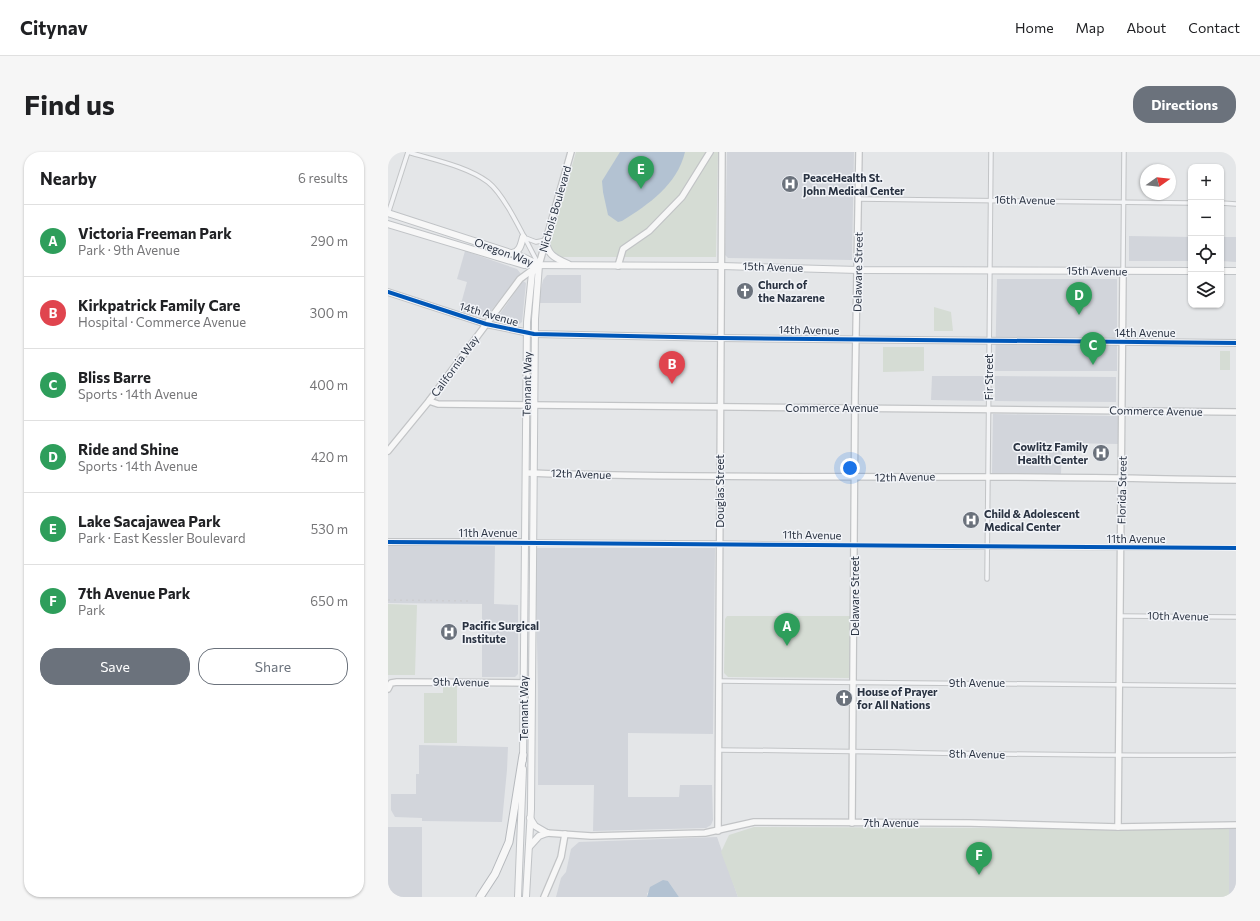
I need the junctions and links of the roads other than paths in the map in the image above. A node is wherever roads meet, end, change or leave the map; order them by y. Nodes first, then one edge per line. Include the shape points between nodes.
1 (408, 152) edge
2 (571, 152) edge
3 (710, 152) edge
4 (722, 152) edge
5 (859, 152) edge
6 (991, 152) edge
7 (1124, 152) edge
8 (859, 199) junction
9 (990, 199) junction
10 (1124, 201) junction
11 (1188, 203) edge
12 (1224, 203) edge
13 (1236, 204) edge
14 (388, 214) edge
15 (388, 224) edge
16 (523, 237) junction
17 (546, 240) junction
18 (512, 253) junction
19 (539, 265) junction
20 (572, 266) junction
21 (618, 266) junction
22 (722, 266) junction
23 (858, 270) junction
24 (990, 270) junction
25 (1188, 271) edge
26 (1224, 271) edge
27 (1236, 271) edge
28 (1123, 272) junction
29 (388, 292) edge
30 (486, 324) junction
31 (527, 334) junction
32 (534, 334) junction
33 (721, 338) junction
34 (857, 340) junction
35 (990, 340) junction
36 (1123, 342) junction
37 (1236, 343) edge
38 (429, 401) junction
39 (527, 406) junction
40 (534, 406) junction
41 (720, 407) junction
42 (989, 408) junction
43 (855, 409) junction
44 (1122, 410) junction
45 (1236, 412) edge
46 (388, 451) edge
47 (526, 472) junction
48 (533, 473) junction
49 (720, 475) junction
50 (988, 477) junction
51 (854, 478) junction
52 (1122, 478) junction
53 (1236, 480) edge
54 (388, 542) edge
55 (525, 542) junction
56 (533, 542) junction
57 (720, 542) junction
58 (855, 545) junction
59 (988, 547) junction
60 (1121, 548) junction
61 (1236, 548) edge
62 (987, 579) dead end
63 (1121, 616) junction
64 (1236, 617) edge
65 (719, 681) junction
66 (854, 681) junction
67 (524, 683) junction
68 (531, 683) junction
69 (1120, 684) junction
70 (390, 686) edge
71 (1236, 686) edge
72 (719, 750) junction
73 (853, 751) junction
74 (524, 755) junction
75 (1236, 755) edge
76 (1119, 756) junction
77 (530, 818) junction
78 (852, 824) junction
79 (1236, 825) edge
80 (1118, 827) junction
81 (718, 831) junction
82 (547, 833) junction
83 (565, 834) junction
84 (529, 848) junction
85 (480, 897) edge
86 (518, 897) edge
87 (526, 897) edge
88 (544, 897) edge

1 - 14 street
1 - 16 street via 474,174 489,183 504,201
2 - 17 street, Nichols Boulevard
3 - 21 street via 682,196 649,231 623,249
4 - 22 street, Douglas Street
5 - 8 street, Delaware Street
6 - 9 street, Fir Street
7 - 10 street, Florida Street
8 - 9 street, 16th Avenue
8 - 23 street, Delaware Street
9 - 10 street, 16th Avenue
9 - 24 street, Fir Street
10 - 11 street, 16th Avenue
10 - 28 street, Florida Street
12 - 13 street
14 - 18 main road, Oregon Way
15 - 19 main road, Oregon Way via 524,265
16 - 17 street via 536,242
16 - 18 main road via 517,252
16 - 19 street
17 - 19 street, Nichols Boulevard
17 - 20 main road via 547,250 552,256
18 - 19 main road, Oregon Way
19 - 20 main road, 15th Avenue
19 - 30 street, California Way via 520,279
19 - 31 main road, Tennant Way via 532,274
19 - 32 main road, Tennant Way
20 - 21 main road, 15th Avenue
21 - 22 main road, 15th Avenue
22 - 23 main road, 15th Avenue
22 - 33 street, Douglas Street
23 - 24 main road, 15th Avenue
23 - 34 street, Delaware Street
24 - 28 main road, 15th Avenue
24 - 35 street, Fir Street
25 - 28 main road, 15th Avenue
26 - 27 main road
28 - 36 street, Florida Street
29 - 30 street, 14th Avenue
30 - 31 street, 14th Avenue
30 - 38 street, California Way
31 - 32 street, 14th Avenue
31 - 39 main road, Tennant Way
32 - 33 street, 14th Avenue
32 - 40 main road, Tennant Way
33 - 34 street, 14th Avenue
33 - 41 street, Douglas Street
34 - 35 street, 14th Avenue
34 - 43 street, Delaware Street
35 - 36 street, 14th Avenue
35 - 42 street, Fir Street
36 - 37 street, 14th Avenue
36 - 44 street, Florida Street
38 - 39 street, Commerce Avenue via 438,404
38 - 46 street, California Way
39 - 40 street, Commerce Avenue
39 - 47 main road, Tennant Way
40 - 41 street, Commerce Avenue
40 - 48 main road, Tennant Way
41 - 43 street, Commerce Avenue
41 - 49 street, Douglas Street
42 - 43 street, Commerce Avenue
42 - 44 street, Commerce Avenue
42 - 50 street, Fir Street
43 - 51 street, Delaware Street
44 - 45 street, Commerce Avenue
44 - 52 street, Florida Street
47 - 48 street, 12th Avenue
47 - 55 main road, Tennant Way
48 - 49 street, 12th Avenue
48 - 56 main road, Tennant Way
49 - 51 street, 12th Avenue
49 - 57 street, Douglas Street
50 - 51 street, 12th Avenue
50 - 52 street, 12th Avenue
50 - 59 street, Fir Street
51 - 58 street, Delaware Street
52 - 53 street, 12th Avenue
52 - 60 street, Florida Street
54 - 55 street, 11th Avenue
55 - 56 street, 11th Avenue
55 - 67 main road, Tennant Way
56 - 57 street, 11th Avenue
56 - 68 main road, Tennant Way
57 - 58 street, 11th Avenue
57 - 65 street, Douglas Street
58 - 59 street, 11th Avenue
58 - 66 street, Delaware Street
59 - 60 street, 11th Avenue
59 - 62 street, Fir Street
60 - 61 street, 11th Avenue
60 - 63 street, Florida Street
63 - 64 street, 10th Avenue
63 - 69 street, Florida Street
65 - 66 street, 9th Avenue
65 - 72 street, Douglas Street
66 - 69 street, 9th Avenue
66 - 73 street, Delaware Street
67 - 68 street, 9th Avenue
67 - 70 street, 9th Avenue via 398,682
67 - 74 main road, Tennant Way
68 - 77 main road, Tennant Way
69 - 71 street, 9th Avenue
69 - 76 street, Florida Street
72 - 73 street, 8th Avenue
72 - 81 street, Douglas Street
73 - 76 street, 8th Avenue
73 - 78 street, Delaware Street
74 - 85 highway via 509,842 496,874
74 - 86 main road, Tennant Way
75 - 76 street, 8th Avenue
76 - 80 street, Florida Street
77 - 82 main road via 535,826
77 - 84 main road, Tennant Way
78 - 80 street, 7th Avenue via 970,823
78 - 81 street, 7th Avenue via 754,822
79 - 80 street, 7th Avenue
81 - 83 street, 7th Avenue via 597,836
82 - 83 street, 7th Avenue
82 - 84 main road via 539,836
83 - 88 street via 561,857
84 - 87 main road, Tennant Way

